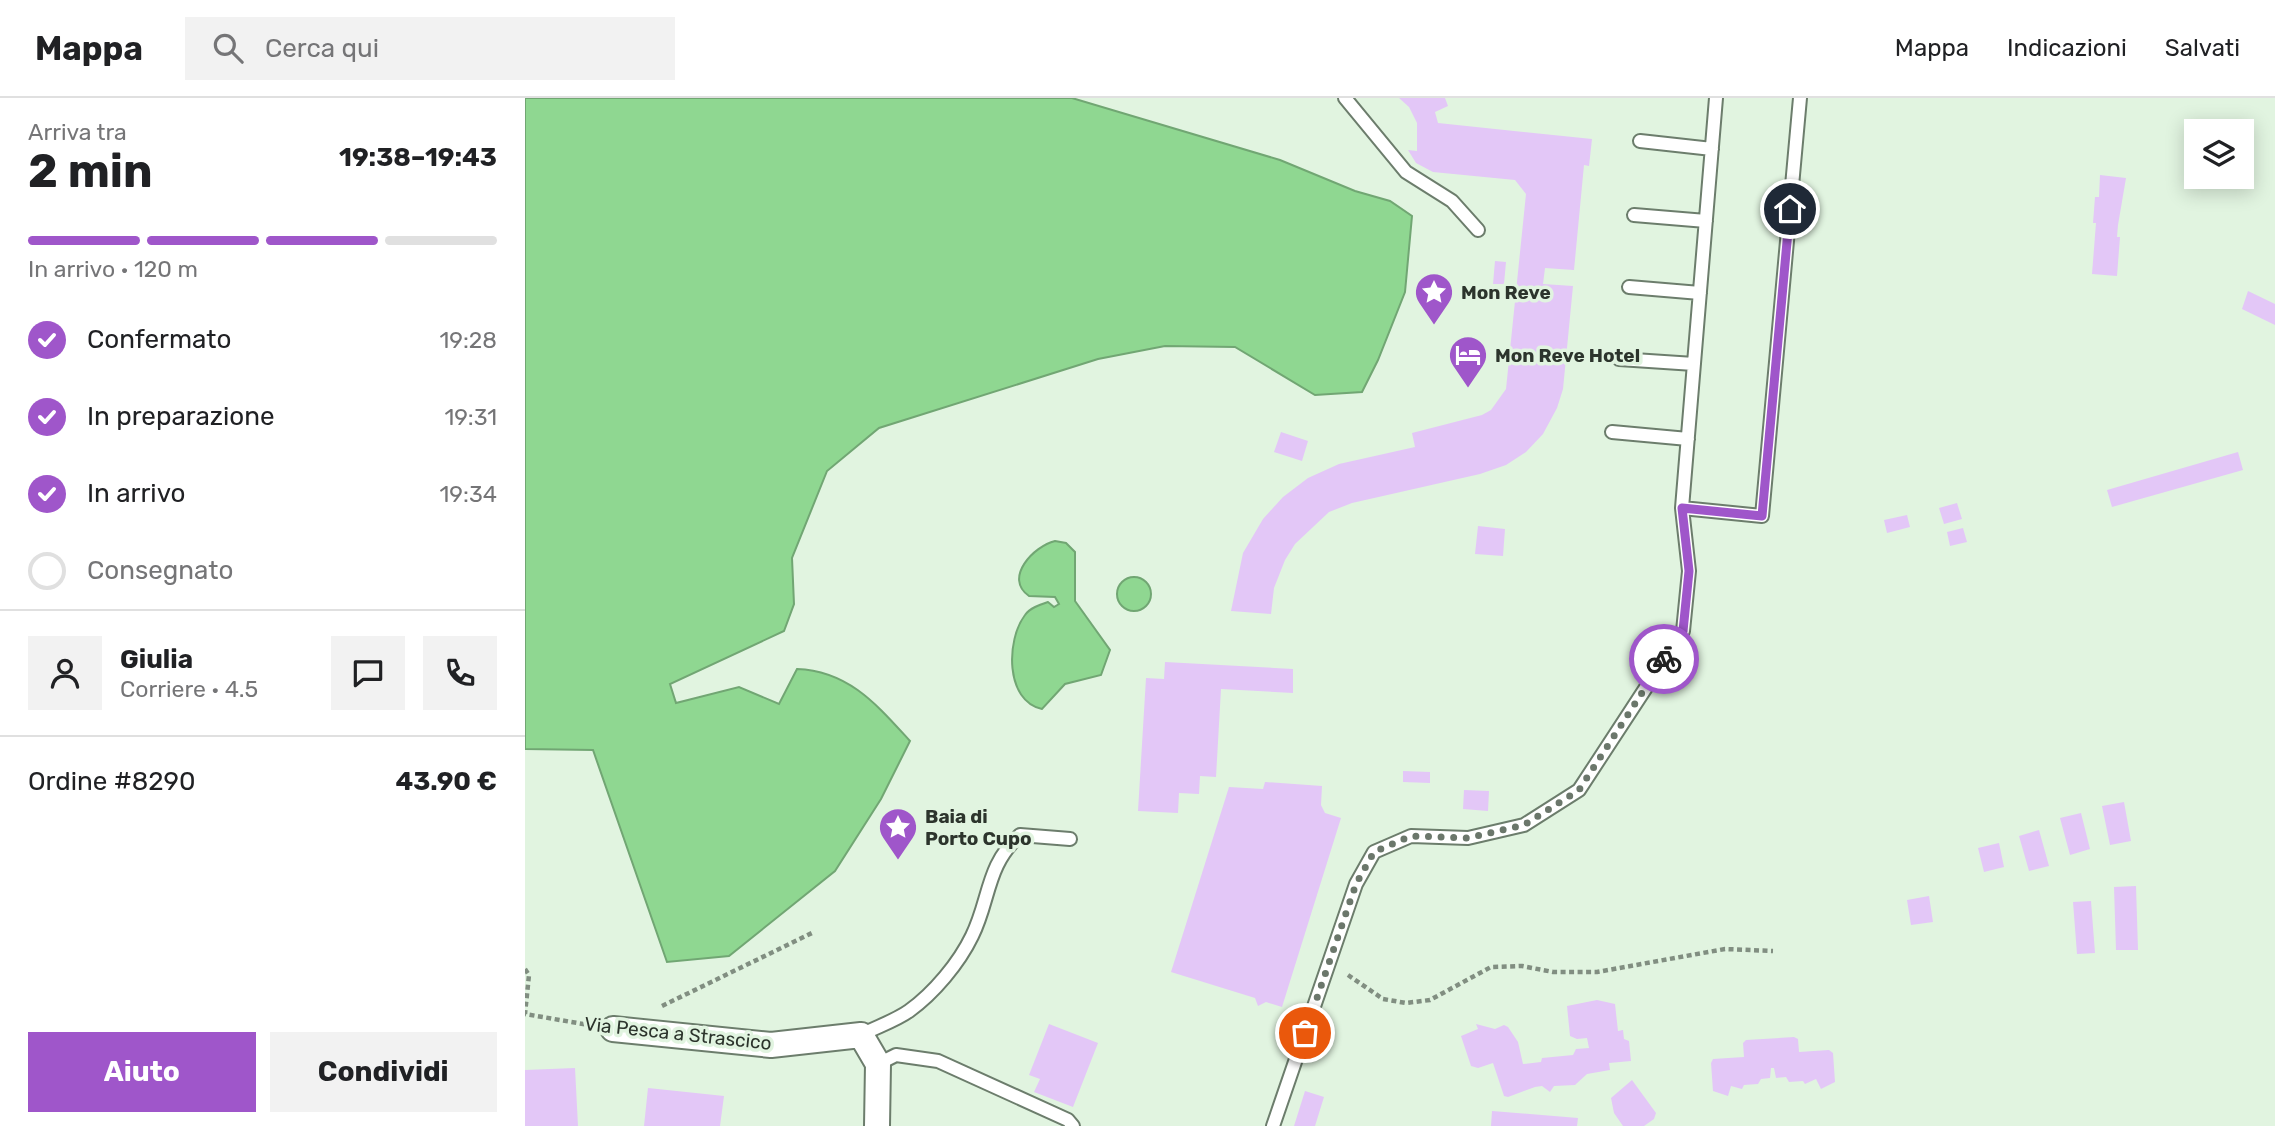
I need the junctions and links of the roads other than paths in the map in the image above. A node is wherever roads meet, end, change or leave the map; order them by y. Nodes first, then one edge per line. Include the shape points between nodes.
1 (1345, 98) edge
2 (1716, 98) edge
3 (1800, 98) edge
4 (1640, 141) dead end
5 (1711, 149) junction
6 (1634, 215) dead end
7 (1706, 221) junction
8 (1478, 230) dead end
9 (1629, 287) dead end
10 (1700, 293) junction
11 (1619, 359) dead end
12 (1694, 365) junction
13 (1612, 432) dead end
14 (1688, 439) junction
15 (1682, 508) junction
16 (1070, 839) dead end
17 (613, 1029) road end
18 (861, 1035) junction
19 (878, 1065) junction
20 (877, 1126) edge
21 (1073, 1126) edge
22 (1273, 1126) edge

1 - 8 lane via 1406,172 1452,201
2 - 5 lane
3 - 15 lane via 1762,516
4 - 5 lane
5 - 7 lane
6 - 7 lane
7 - 10 lane
9 - 10 lane
10 - 12 lane
11 - 12 lane
12 - 14 lane
13 - 14 lane
14 - 15 lane
15 - 22 lane via 1689,571 1683,631 1579,790 1524,825 1468,838 1411,836 1374,852 1356,884
16 - 18 lane via 1020,835 1004,850 973,935 950,971 909,1011
17 - 18 street, Via Pesca a Strascico via 771,1045
18 - 19 street
19 - 20 street
19 - 21 lane via 896,1055 937,1061 1069,1120

